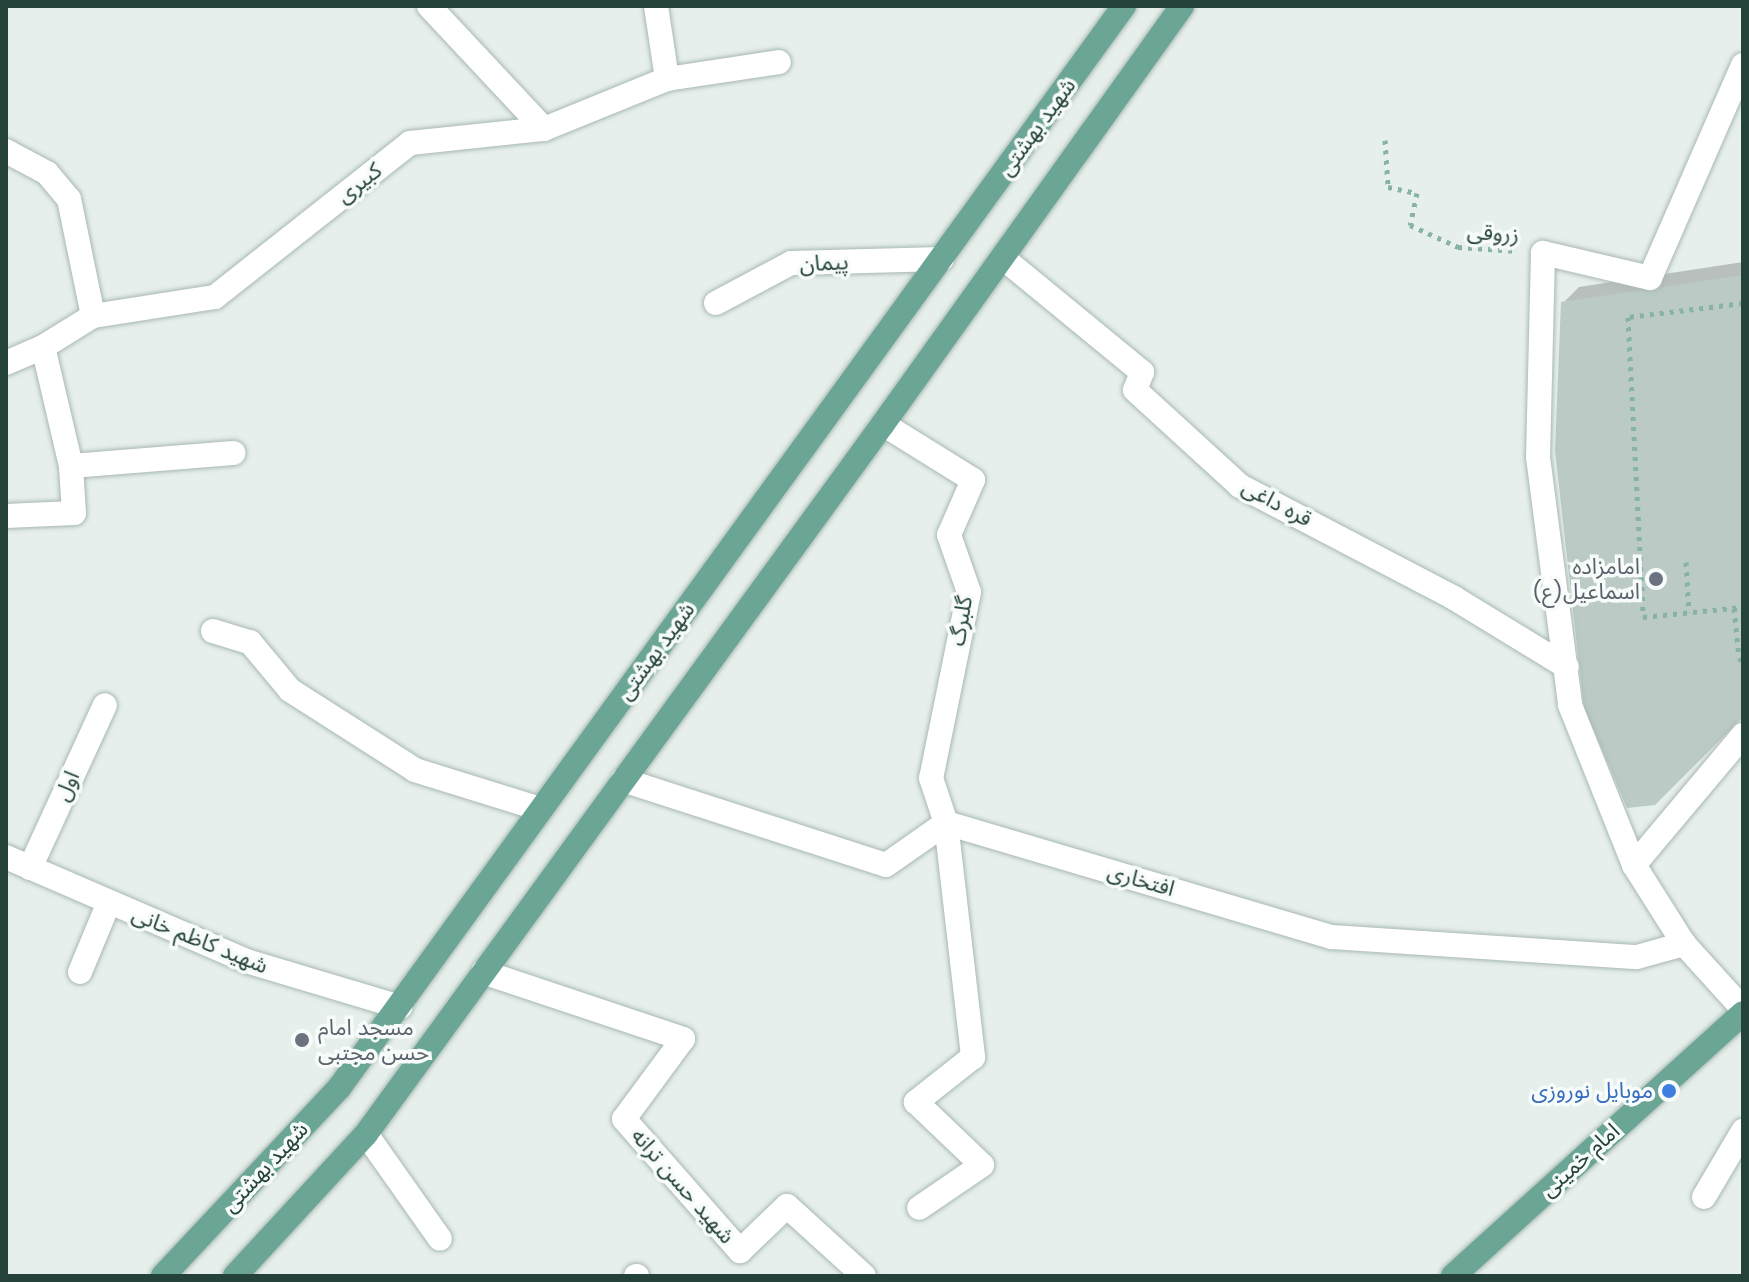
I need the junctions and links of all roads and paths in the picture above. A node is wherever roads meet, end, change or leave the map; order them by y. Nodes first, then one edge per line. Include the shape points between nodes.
1 (429, 6) edge
2 (656, 6) edge
3 (1124, 6) edge
4 (1182, 6) edge
5 (779, 62) dead end
6 (1743, 65) edge
7 (667, 79) junction
8 (544, 129) junction
9 (1385, 140) dead end
10 (6, 151) edge
11 (1543, 253) junction
12 (1003, 258) junction
13 (942, 259) junction
14 (716, 303) dead end
15 (1743, 303) edge
16 (93, 316) junction
17 (43, 347) junction
18 (6, 363) edge
19 (883, 424) junction
20 (233, 453) dead end
21 (71, 466) junction
22 (6, 516) edge
23 (1686, 562) dead end
24 (1743, 607) edge
25 (1734, 608) junction
26 (1689, 612) junction
27 (213, 631) dead end
28 (1743, 663) edge
29 (1567, 667) junction
30 (105, 705) dead end
31 (1743, 735) edge
32 (623, 780) junction
33 (540, 809) junction
34 (946, 823) junction
35 (6, 857) edge
36 (1634, 865) junction
37 (30, 868) junction
38 (109, 902) junction
39 (1684, 944) junction
40 (80, 972) dead end
41 (483, 972) junction
42 (400, 1007) junction
43 (1743, 1011) edge
44 (1743, 1131) edge
45 (366, 1134) junction
46 (1704, 1197) dead end
47 (919, 1208) dead end
48 (440, 1239) dead end
49 (163, 1276) edge
50 (235, 1276) edge
51 (864, 1276) edge
52 (1453, 1276) edge

1 - 8 street
2 - 7 street
3 - 13 main road, شهید بهشتی
4 - 12 main road
5 - 7 street, کبیری
6 - 11 street via 1650,278
7 - 8 street, کبیری
8 - 16 street, کبیری via 410,143 215,297
9 - 11 path, زروقی via 1388,187 1417,193 1410,225 1458,247
10 - 16 street via 47,173 69,199
11 - 29 street via 1538,457
12 - 19 main road
12 - 29 street, قره داغی via 1142,372 1135,390 1240,486 1454,598
13 - 14 street, پیمان via 791,263
13 - 33 main road, شهید بهشتی
15 - 26 path via 1628,317 1643,617
16 - 17 street, کبیری
17 - 18 street, کبیری
17 - 21 street
19 - 32 main road
19 - 34 street, گلبرگ via 973,480 949,535 969,592 931,778
20 - 21 street
21 - 22 street via 74,513
23 - 26 path
24 - 25 path
25 - 26 path
25 - 28 path
27 - 33 street via 250,642 290,690 415,770
29 - 36 street via 1570,705
30 - 37 street, اول
31 - 36 street
32 - 34 street via 886,865
32 - 41 main road
33 - 42 main road, شهید بهشتی
34 - 39 street, افتخاری via 1332,937 1637,957
34 - 47 street via 973,1057 916,1102 982,1165
35 - 37 street, شهید کاظم خانی
36 - 39 street
37 - 38 street, شهید کاظم خانی
38 - 40 street
38 - 42 street, شهید کاظم خانی via 246,961
39 - 43 street
41 - 45 main road
41 - 51 street, شهید حسن ترانه via 683,1039 624,1119 740,1251 787,1206
42 - 49 main road, شهید بهشتی via 339,1088
43 - 52 main road, امام خمینی
44 - 46 street
45 - 48 street
45 - 50 main road

